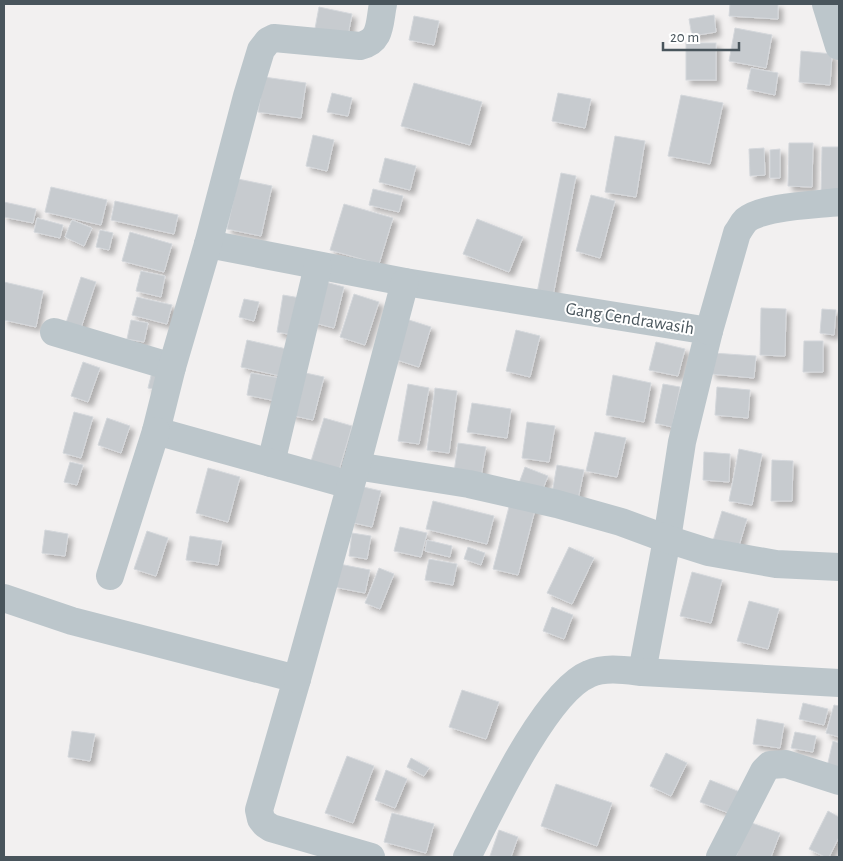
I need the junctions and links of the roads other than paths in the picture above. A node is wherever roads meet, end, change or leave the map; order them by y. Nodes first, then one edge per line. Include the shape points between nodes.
1 (383, 4) edge
2 (826, 4) edge
3 (839, 46) edge
4 (839, 202) edge
5 (208, 244) junction
6 (318, 266) junction
7 (405, 282) junction
8 (710, 331) junction
9 (54, 332) dead end
10 (172, 367) junction
11 (156, 431) junction
12 (271, 463) junction
13 (353, 475) junction
14 (667, 539) junction
15 (839, 567) edge
16 (110, 576) dead end
17 (4, 598) edge
18 (642, 672) junction
19 (297, 679) junction
20 (839, 683) edge
21 (839, 781) edge
22 (371, 857) edge
23 (466, 857) edge
24 (720, 857) edge

1 - 5 street via 377,35 370,44 335,45 274,38 261,50
2 - 3 street
4 - 8 street via 769,210 745,221 737,234
5 - 6 street, Gang Cendrawasih
5 - 10 street
6 - 7 street, Gang Cendrawasih
6 - 12 street
7 - 8 street, Gang Cendrawasih
7 - 13 street
8 - 14 street, Gang Cendrawasih via 682,442
9 - 10 street
10 - 11 street
11 - 12 street
11 - 16 street
12 - 13 street
13 - 14 street via 469,484 558,504
13 - 19 street
14 - 15 street via 708,552 776,564
14 - 18 street, Gang Cendrawasih
17 - 19 street via 72,621
18 - 20 street
18 - 23 street via 612,669 596,672 570,687 543,718
19 - 22 street via 264,789 259,810 261,819 271,828
21 - 24 street via 786,764 770,765

